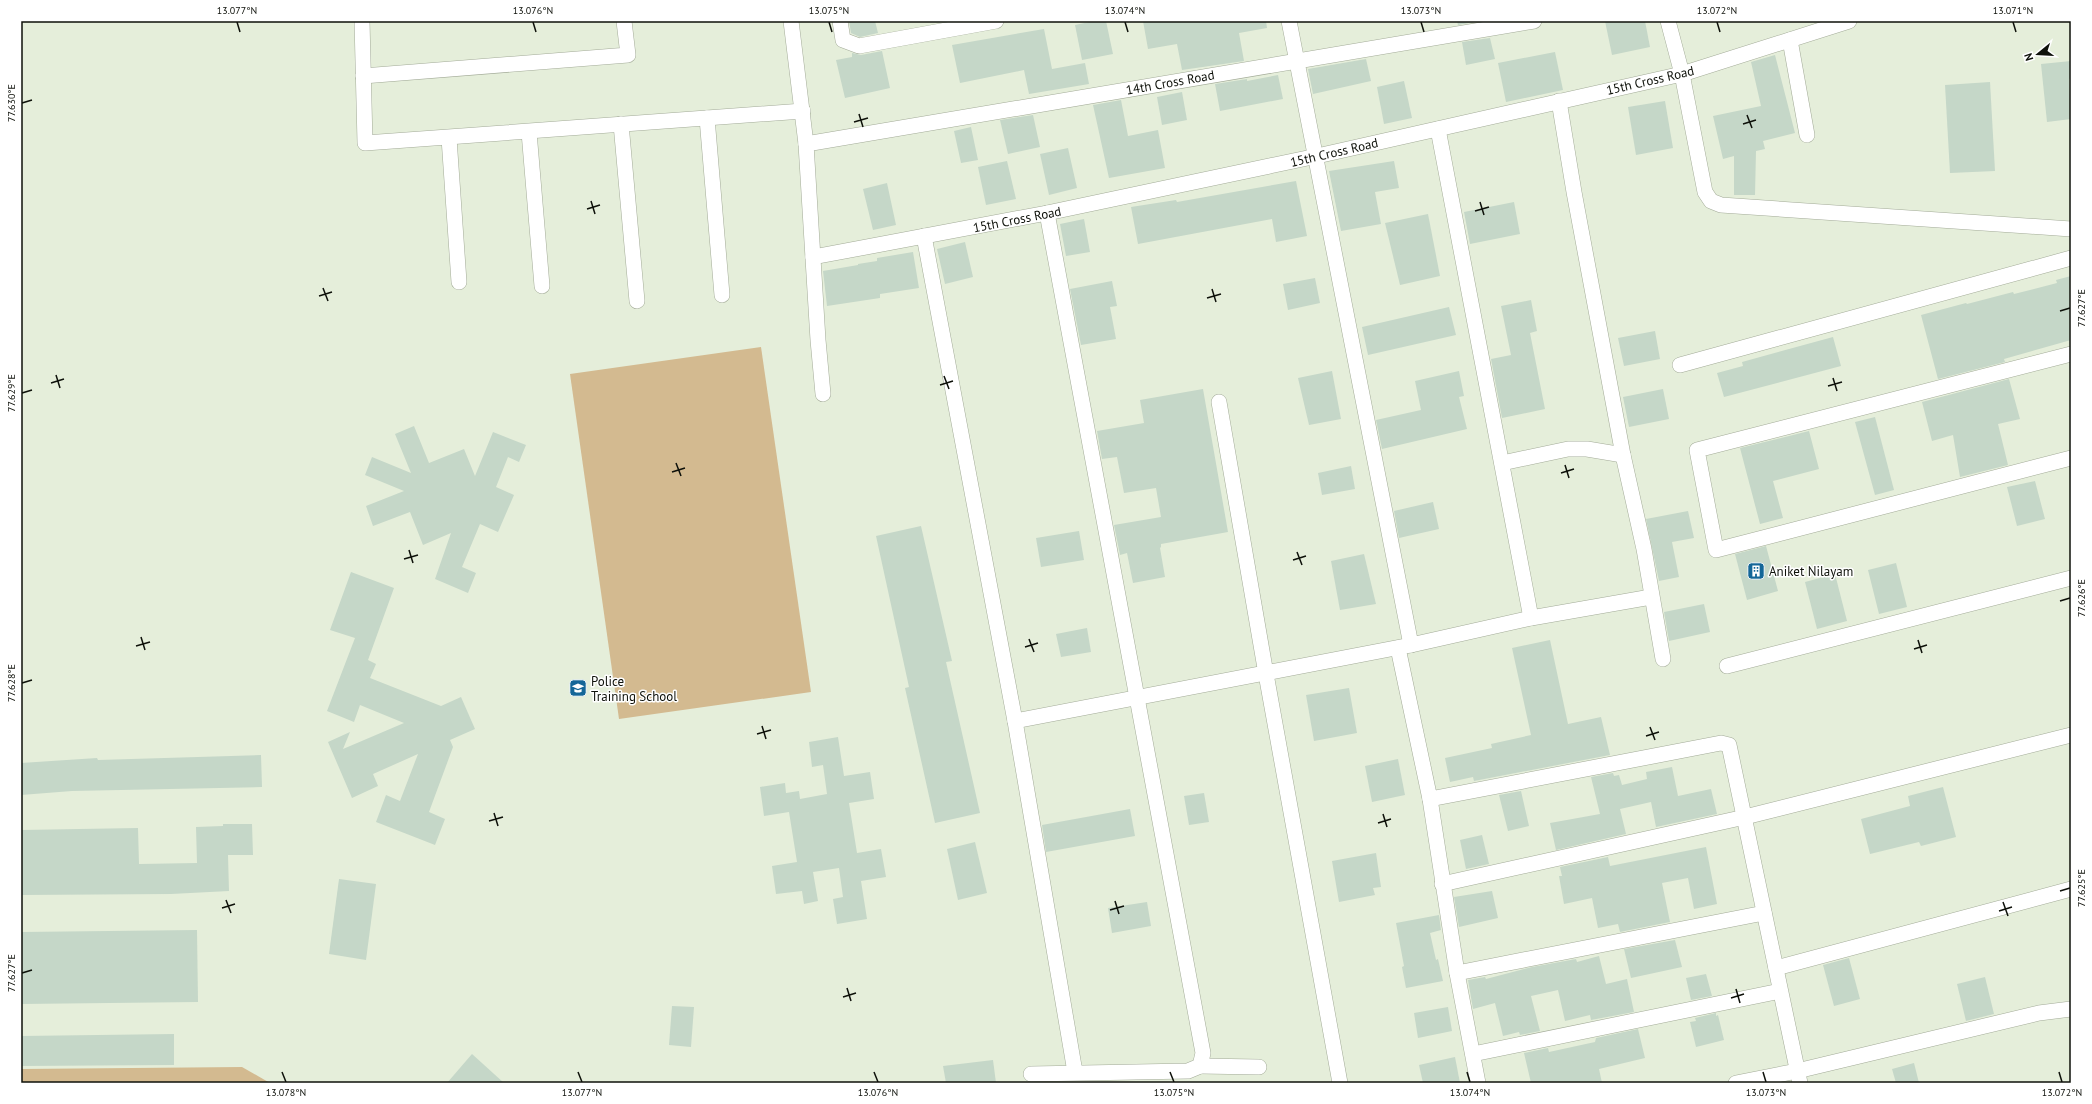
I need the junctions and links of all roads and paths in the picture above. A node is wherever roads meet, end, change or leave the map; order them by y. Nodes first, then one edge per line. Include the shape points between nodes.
1 (362, 21) edge
2 (624, 21) edge
3 (791, 21) edge
4 (840, 21) edge
5 (996, 21) edge
6 (1289, 21) edge
7 (1534, 21) edge
8 (1668, 21) edge
9 (1849, 21) edge
10 (1790, 40) junction
11 (1298, 61) junction
12 (1682, 74) junction
13 (363, 76) junction
14 (1558, 101) junction
15 (803, 111) junction
16 (708, 118) junction
17 (621, 124) junction
18 (1438, 129) junction
19 (529, 132) junction
20 (1808, 135) dead end
21 (449, 138) junction
22 (806, 144) junction
23 (1317, 156) junction
24 (1047, 213) junction
25 (2071, 229) edge
26 (924, 236) junction
27 (813, 257) junction
28 (2071, 258) edge
29 (459, 282) dead end
30 (542, 286) dead end
31 (722, 295) dead end
32 (637, 301) dead end
33 (2071, 354) edge
34 (1680, 365) dead end
35 (824, 394) dead end
36 (1219, 402) dead end
37 (1623, 455) junction
38 (2071, 458) edge
39 (1502, 464) junction
40 (2071, 578) edge
41 (1651, 597) junction
42 (1531, 618) junction
43 (1404, 646) junction
44 (1662, 659) dead end
45 (1727, 666) dead end
46 (1266, 674) junction
47 (1136, 697) junction
48 (1015, 721) junction
49 (2071, 735) edge
50 (1430, 799) junction
51 (1745, 817) junction
52 (1442, 884) junction
53 (2071, 889) edge
54 (1764, 913) junction
55 (1776, 968) junction
56 (1457, 972) junction
57 (1780, 991) junction
58 (2071, 1009) edge
59 (1473, 1054) junction
60 (1200, 1066) junction
61 (1259, 1067) dead end
62 (1075, 1072) junction
63 (1030, 1074) dead end
64 (1798, 1077) edge
65 (1340, 1083) edge
66 (1478, 1083) edge
67 (1736, 1083) edge

1 - 13 street
2 - 13 street via 628,55
3 - 15 street
4 - 5 street via 843,40 859,46
6 - 11 street
7 - 11 street, 14th Cross Road
8 - 12 street
9 - 10 street, 15th Cross Road
10 - 12 street, 15th Cross Road
10 - 20 street
11 - 22 street, 14th Cross Road
11 - 23 street
12 - 14 street, 15th Cross Road
12 - 25 street via 1706,192 1711,201 1721,205
13 - 21 street via 364,143
14 - 18 street, 15th Cross Road
14 - 37 street
15 - 16 street
15 - 22 street
16 - 17 street
16 - 31 street
17 - 19 street
17 - 32 street
18 - 23 street, 15th Cross Road
18 - 39 street
19 - 21 street
19 - 30 street
21 - 29 street
22 - 27 street
23 - 24 street, 15th Cross Road
23 - 43 street
24 - 26 street, 15th Cross Road
24 - 47 street
26 - 27 street, 15th Cross Road
26 - 48 street
27 - 35 street
28 - 34 street
33 - 38 street via 1697,450 1716,550
36 - 46 street
37 - 39 street via 1587,449 1568,449
37 - 41 street via 1644,550
39 - 42 street
40 - 45 street
41 - 42 street
41 - 44 street
42 - 43 street
43 - 46 street
43 - 50 street
46 - 47 street
46 - 65 street
47 - 48 street
47 - 60 street via 1203,1053
48 - 62 street
49 - 51 street
50 - 51 street via 1721,743 1729,745
50 - 52 street
51 - 52 street
51 - 54 street
52 - 56 street
53 - 55 street
54 - 55 street
54 - 56 street
55 - 57 street
56 - 59 street
57 - 59 street
57 - 64 street
58 - 64 street via 2039,1013
59 - 66 street
60 - 61 street
60 - 62 street via 1188,1071
62 - 63 street
64 - 67 street

